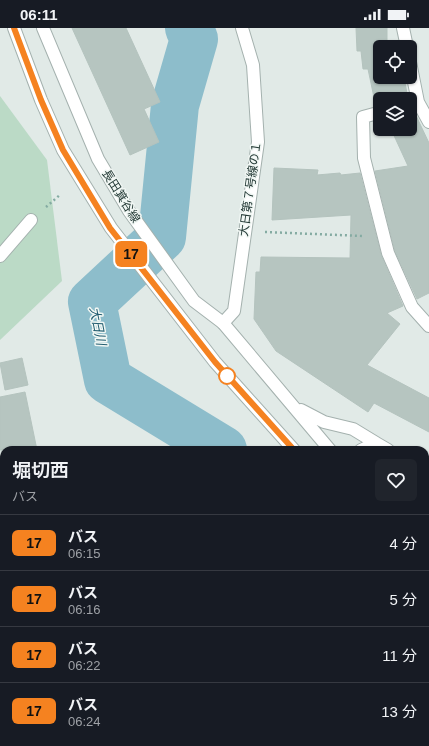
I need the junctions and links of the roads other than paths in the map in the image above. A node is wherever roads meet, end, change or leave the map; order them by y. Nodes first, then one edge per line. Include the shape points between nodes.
1 (14, 28) edge
2 (43, 28) edge
3 (242, 28) edge
4 (404, 28) edge
5 (406, 40) edge
6 (414, 84) edge
7 (373, 114) edge
8 (429, 122) edge
9 (31, 220) dead end
10 (0, 256) edge
11 (219, 320) junction
12 (429, 326) edge
13 (295, 406) junction
14 (376, 443) junction
15 (290, 446) edge
16 (327, 446) edge
17 (370, 446) edge
18 (381, 446) edge

1 - 15 street, 長田箕谷線 via 63,150 110,228 195,337
2 - 11 street, 長田箕谷線 via 98,159 129,210 194,301
3 - 11 street, 大日第７号線の１ via 253,66 258,142 234,311
4 - 5 street
6 - 8 street via 418,102
7 - 12 street via 363,117 364,158 388,253 412,307
9 - 10 street
11 - 13 street, 長田箕谷線
13 - 14 street via 324,422 353,429
13 - 16 street, 長田箕谷線
14 - 17 street
14 - 18 street

